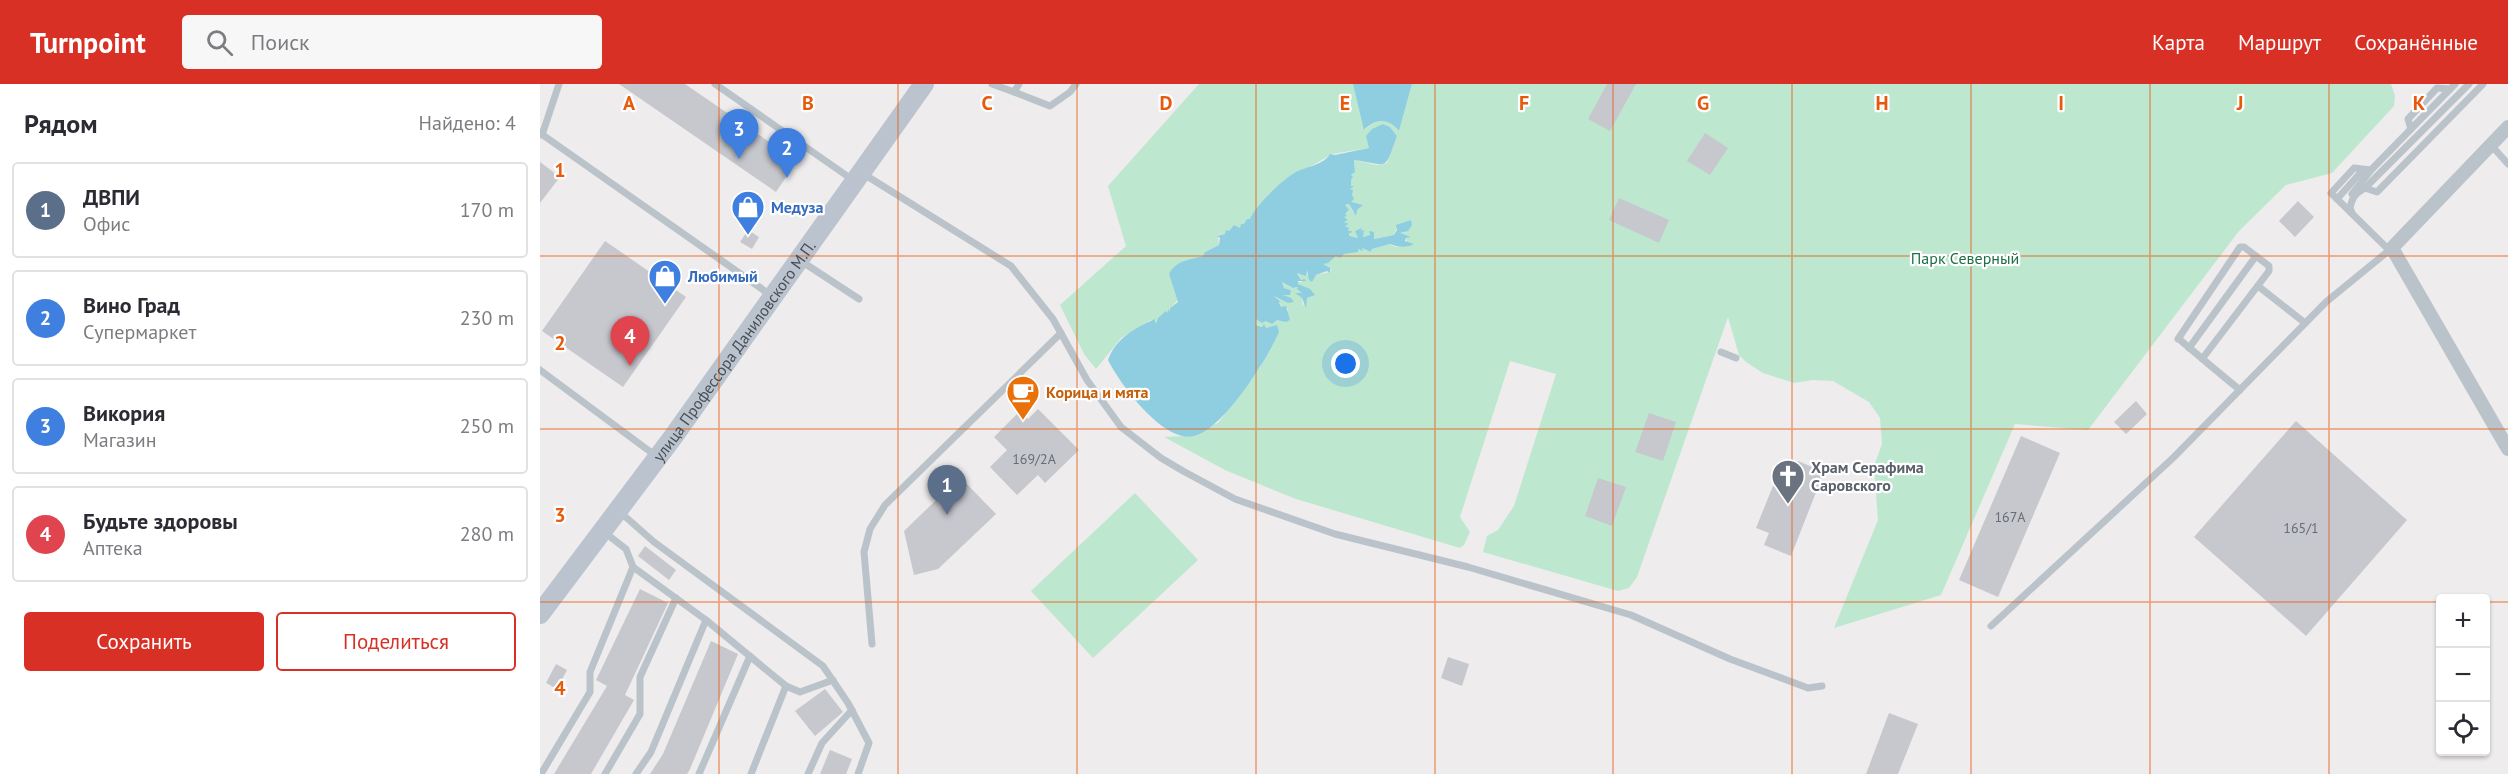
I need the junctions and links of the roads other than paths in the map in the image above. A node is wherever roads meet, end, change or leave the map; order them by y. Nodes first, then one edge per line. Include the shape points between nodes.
1 (559, 84) edge
2 (715, 84) edge
3 (924, 84) edge
4 (992, 84) edge
5 (1019, 84) edge
6 (1076, 84) edge
7 (2469, 84) edge
8 (2483, 84) edge
9 (2453, 87) edge
10 (1014, 92) junction
11 (2508, 127) edge
12 (541, 134) edge
13 (2491, 145) junction
14 (2508, 164) edge
15 (2367, 170) junction
16 (859, 177) junction
17 (2365, 188) junction
18 (2343, 205) junction
19 (2354, 215) junction
20 (2390, 249) junction
21 (2256, 256) junction
22 (801, 261) junction
23 (2258, 286) junction
24 (775, 298) junction
25 (859, 299) dead end
26 (2306, 323) junction
27 (1061, 333) junction
28 (2189, 348) junction
29 (1721, 352) dead end
30 (1736, 358) dead end
31 (2202, 359) junction
32 (540, 370) edge
33 (2240, 390) junction
34 (2508, 449) edge
35 (658, 458) junction
36 (619, 511) junction
37 (603, 531) junction
38 (633, 567) junction
39 (676, 598) junction
40 (540, 614) edge
41 (706, 620) junction
42 (1991, 626) dead end
43 (872, 644) dead end
44 (750, 656) junction
45 (833, 680) junction
46 (786, 686) junction
47 (1822, 686) dead end
48 (852, 710) junction
49 (541, 774) edge
50 (605, 774) edge
51 (636, 774) edge
52 (699, 774) edge
53 (751, 774) edge
54 (808, 774) edge
55 (858, 774) edge

1 - 12 lane
2 - 16 lane
3 - 16 main road, улица Профессора Даниловского М.П.
4 - 10 lane
5 - 10 lane
6 - 10 lane via 1050,106
7 - 17 lane
8 - 17 lane via 2377,192
9 - 15 lane
11 - 13 street
12 - 24 lane
13 - 14 lane
13 - 20 street
15 - 18 lane
15 - 18 lane via 2337,199
16 - 22 main road, улица Профессора Даниловского М.П.
16 - 27 lane via 1011,266
17 - 19 lane via 2352,199 2350,208
18 - 19 lane
19 - 20 lane
20 - 26 lane
20 - 34 street
21 - 23 lane via 2270,268
21 - 28 lane
21 - 28 lane via 2240,248 2178,338
22 - 24 main road, улица Профессора Даниловского М.П.
22 - 25 lane
23 - 26 lane
23 - 31 lane
24 - 35 main road, улица Профессора Даниловского М.П.
26 - 33 lane
27 - 43 lane via 885,505 870,529 864,552
27 - 47 lane via 1088,381 1121,427 1161,458 1235,498 1335,534 1478,570 1631,615 1797,684 1808,688
28 - 31 lane
29 - 30 lane
31 - 33 lane
32 - 35 lane
33 - 42 lane via 2174,458
35 - 36 main road, улица Профессора Даниловского М.П.
36 - 37 main road, улица Профессора Даниловского М.П.
36 - 45 lane via 654,542 824,666
37 - 38 lane via 626,549
37 - 40 main road, улица Профессора Даниловского М.П.
38 - 39 lane
38 - 49 lane via 590,672 590,692
39 - 41 lane
39 - 50 lane via 640,677 640,714
41 - 44 lane
41 - 51 lane via 651,752
44 - 46 lane
44 - 52 lane
45 - 46 lane via 800,692
45 - 48 lane
46 - 53 lane
48 - 54 lane via 822,743
48 - 55 lane via 869,743

